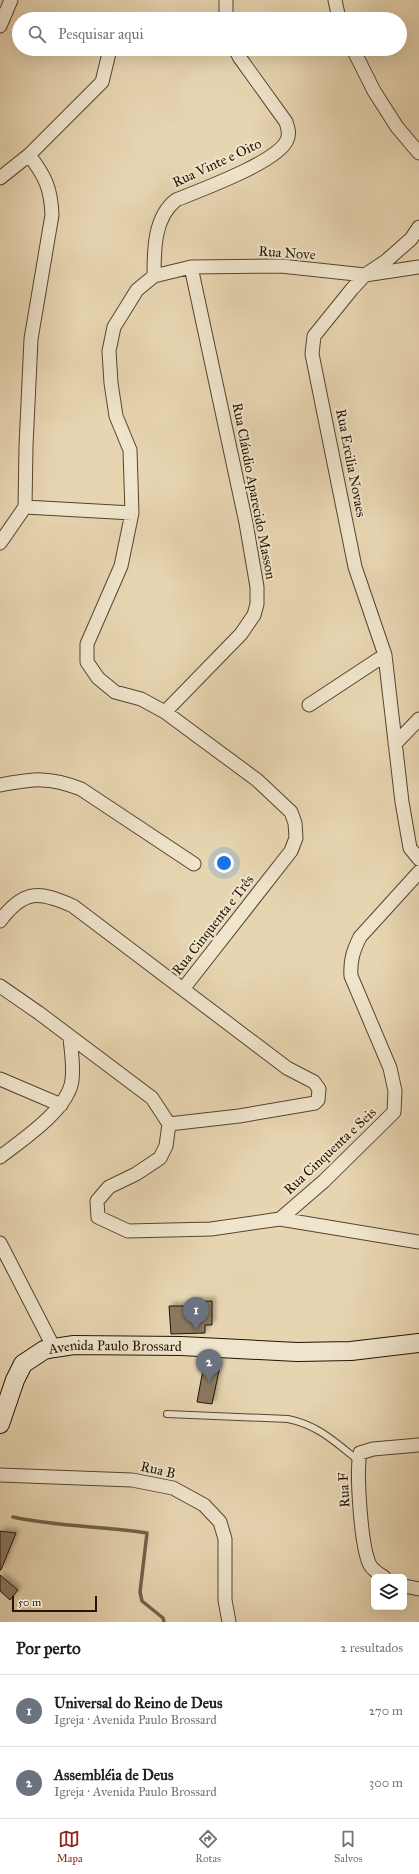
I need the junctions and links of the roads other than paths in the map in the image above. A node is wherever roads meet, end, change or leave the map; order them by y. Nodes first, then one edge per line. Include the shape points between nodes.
1 (11, 0) edge
2 (226, 0) edge
3 (335, 0) edge
4 (226, 12) edge
5 (338, 12) edge
6 (0, 26) edge
7 (108, 56) edge
8 (239, 56) edge
9 (356, 56) edge
10 (419, 153) edge
11 (29, 155) junction
12 (0, 178) edge
13 (419, 227) edge
14 (191, 267) junction
15 (419, 267) edge
16 (365, 275) junction
17 (154, 276) junction
18 (25, 507) junction
19 (132, 513) junction
20 (0, 543) edge
21 (385, 655) junction
22 (308, 705) dead end
23 (165, 712) junction
24 (419, 718) edge
25 (395, 744) junction
26 (0, 785) edge
27 (419, 859) edge
28 (194, 864) dead end
29 (419, 872) edge
30 (0, 921) edge
31 (0, 986) edge
32 (183, 989) junction
33 (70, 1037) junction
34 (0, 1079) edge
35 (61, 1105) junction
36 (169, 1124) junction
37 (0, 1156) edge
38 (280, 1219) junction
39 (419, 1242) edge
40 (0, 1243) edge
41 (419, 1343) edge
42 (54, 1348) junction
43 (167, 1414) dead end
44 (0, 1424) edge
45 (419, 1445) edge
46 (359, 1460) junction
47 (0, 1475) edge
48 (380, 1574) edge
49 (407, 1587) edge
50 (419, 1589) edge
51 (231, 1621) edge

1 - 6 street
2 - 4 street
3 - 5 street
7 - 11 street via 102,82
8 - 17 street, Rua Vinte e Oito via 286,122 289,130 288,140 266,160 170,205 165,211 158,231 154,250
9 - 10 street via 374,91 397,127
11 - 12 street
11 - 18 street via 47,182 51,195 52,215 31,339
13 - 16 street, Rua Ercilia Novaes via 411,240
14 - 16 street, Rua Nove via 281,266
14 - 17 street, Rua Nove
14 - 23 street, Rua Cláudio Aparecido Masson via 246,523 257,587 257,604 254,615 241,634
15 - 16 street, Rua Nove
16 - 21 street, Rua Ercilia Novaes via 314,336 312,354 355,567
17 - 19 street via 137,290 125,308 114,328 109,351 116,416 130,450
18 - 19 street
18 - 20 street
19 - 23 street via 121,566 87,644 87,662 98,678 115,692 141,700
21 - 22 street
21 - 25 street, Rua Ercilia Novaes
23 - 32 street, Rua Cinquenta e Três via 257,780 291,812 296,838 291,851
24 - 25 street
25 - 27 street, Rua Ercilia Novaes via 410,848
26 - 28 street via 46,780 61,781 81,789
29 - 38 street, Rua Cinquenta e Seis via 360,937 350,964 351,976 390,1068 395,1091 394,1112
30 - 32 street, Rua Cinquenta e Três via 11,906 24,898 36,895 52,897 73,906
31 - 33 street
32 - 36 street via 287,1068 314,1082 320,1095 315,1104
33 - 35 street via 72,1081
33 - 36 street via 152,1098
34 - 35 street
35 - 37 street
36 - 38 street via 166,1146 160,1158 110,1187 97,1201 98,1216 128,1231 211,1229
38 - 39 street
40 - 42 street
41 - 42 main road, Avenida Paulo Brossard via 351,1352 181,1346 74,1345
42 - 44 main road, Avenida Paulo Brossard via 44,1350 23,1364
43 - 46 lane via 288,1419 303,1422 317,1428
45 - 46 street, Rua F via 373,1449 360,1453
46 - 48 street, Rua F via 358,1478 366,1555 371,1567
47 - 51 street, Rua B via 132,1480 173,1488 204,1505 220,1522 225,1539 225,1600
49 - 50 street

